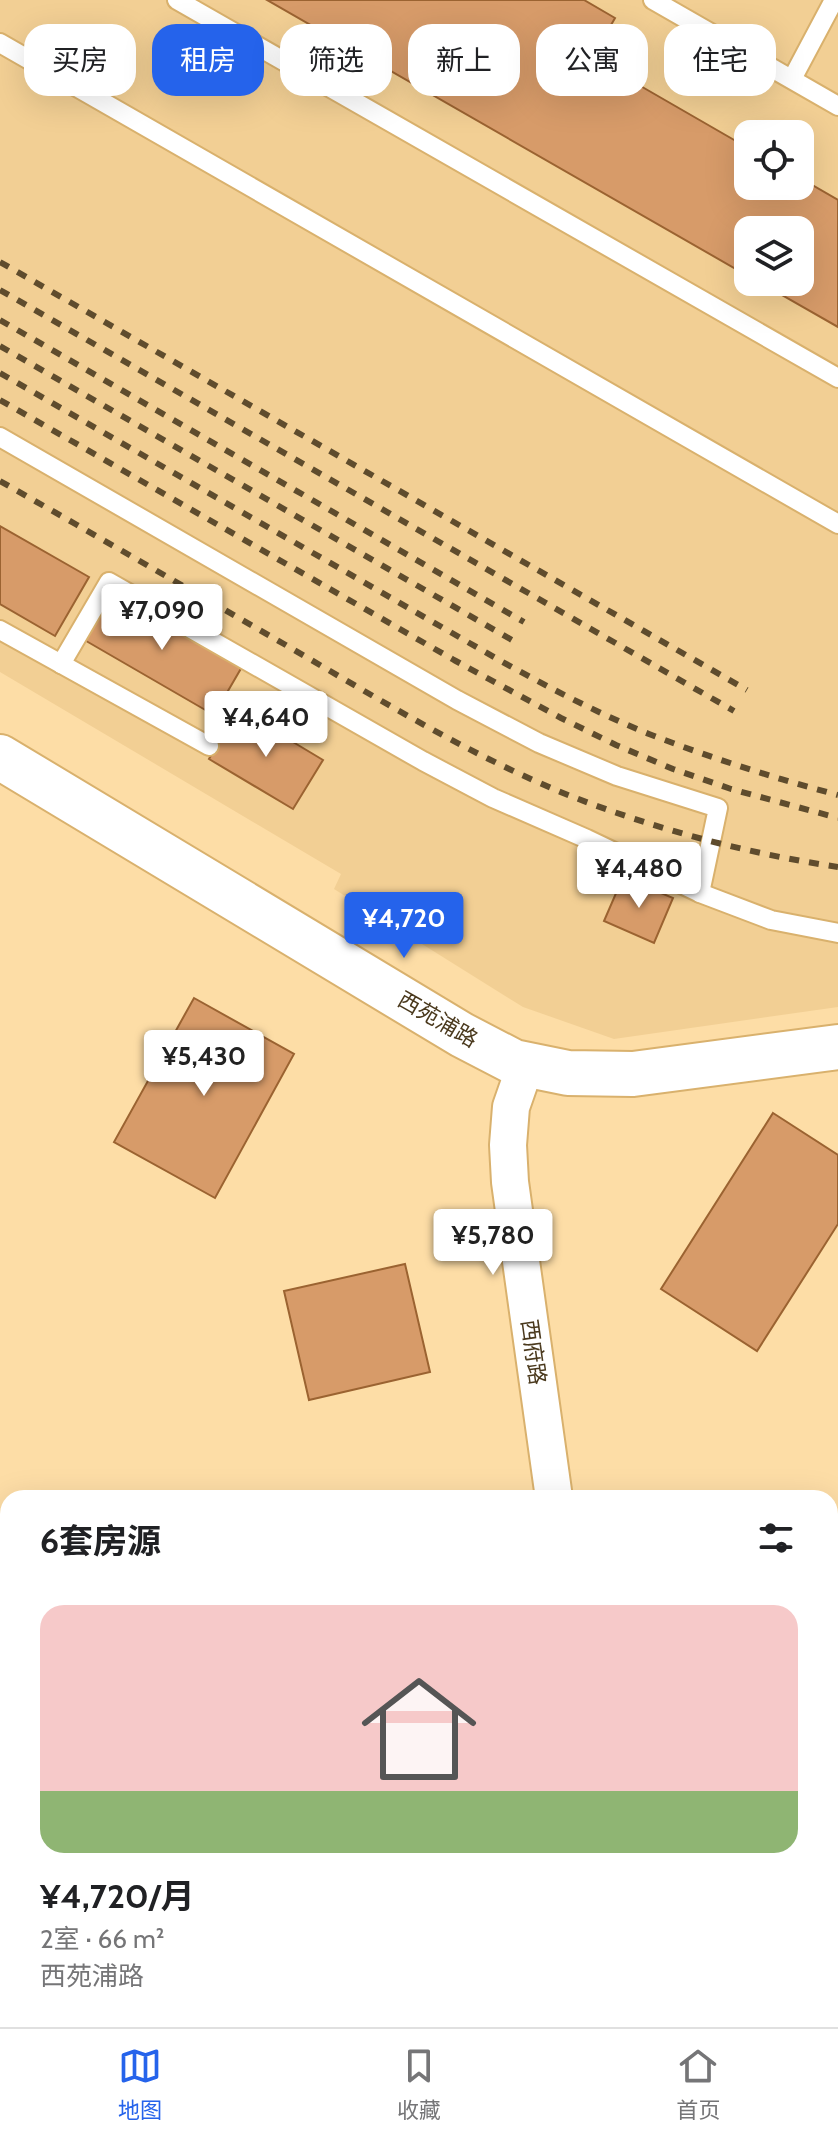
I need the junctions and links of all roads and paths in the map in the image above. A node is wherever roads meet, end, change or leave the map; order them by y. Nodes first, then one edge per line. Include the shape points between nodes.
1 (177, 0) edge
2 (653, 0) edge
3 (834, 0) edge
4 (0, 43) edge
5 (792, 79) junction
6 (838, 106) edge
7 (838, 378) edge
8 (0, 437) edge
9 (838, 524) edge
10 (0, 630) edge
11 (61, 664) junction
12 (209, 746) dead end
13 (0, 757) edge
14 (700, 893) junction
15 (838, 933) edge
16 (838, 1047) edge
17 (526, 1064) junction
18 (553, 1490) edge

1 - 7 lane
2 - 5 lane
3 - 5 lane
4 - 9 lane
5 - 6 lane
8 - 14 lane via 539,743 617,776 718,808
10 - 11 lane
11 - 12 lane
11 - 14 lane via 109,582 493,798
13 - 17 street, 西苑浦路 via 462,1035
14 - 15 lane via 771,920
16 - 17 street, 西苑浦路 via 633,1074 568,1073
17 - 18 street, 西府路 via 511,1107 508,1157

